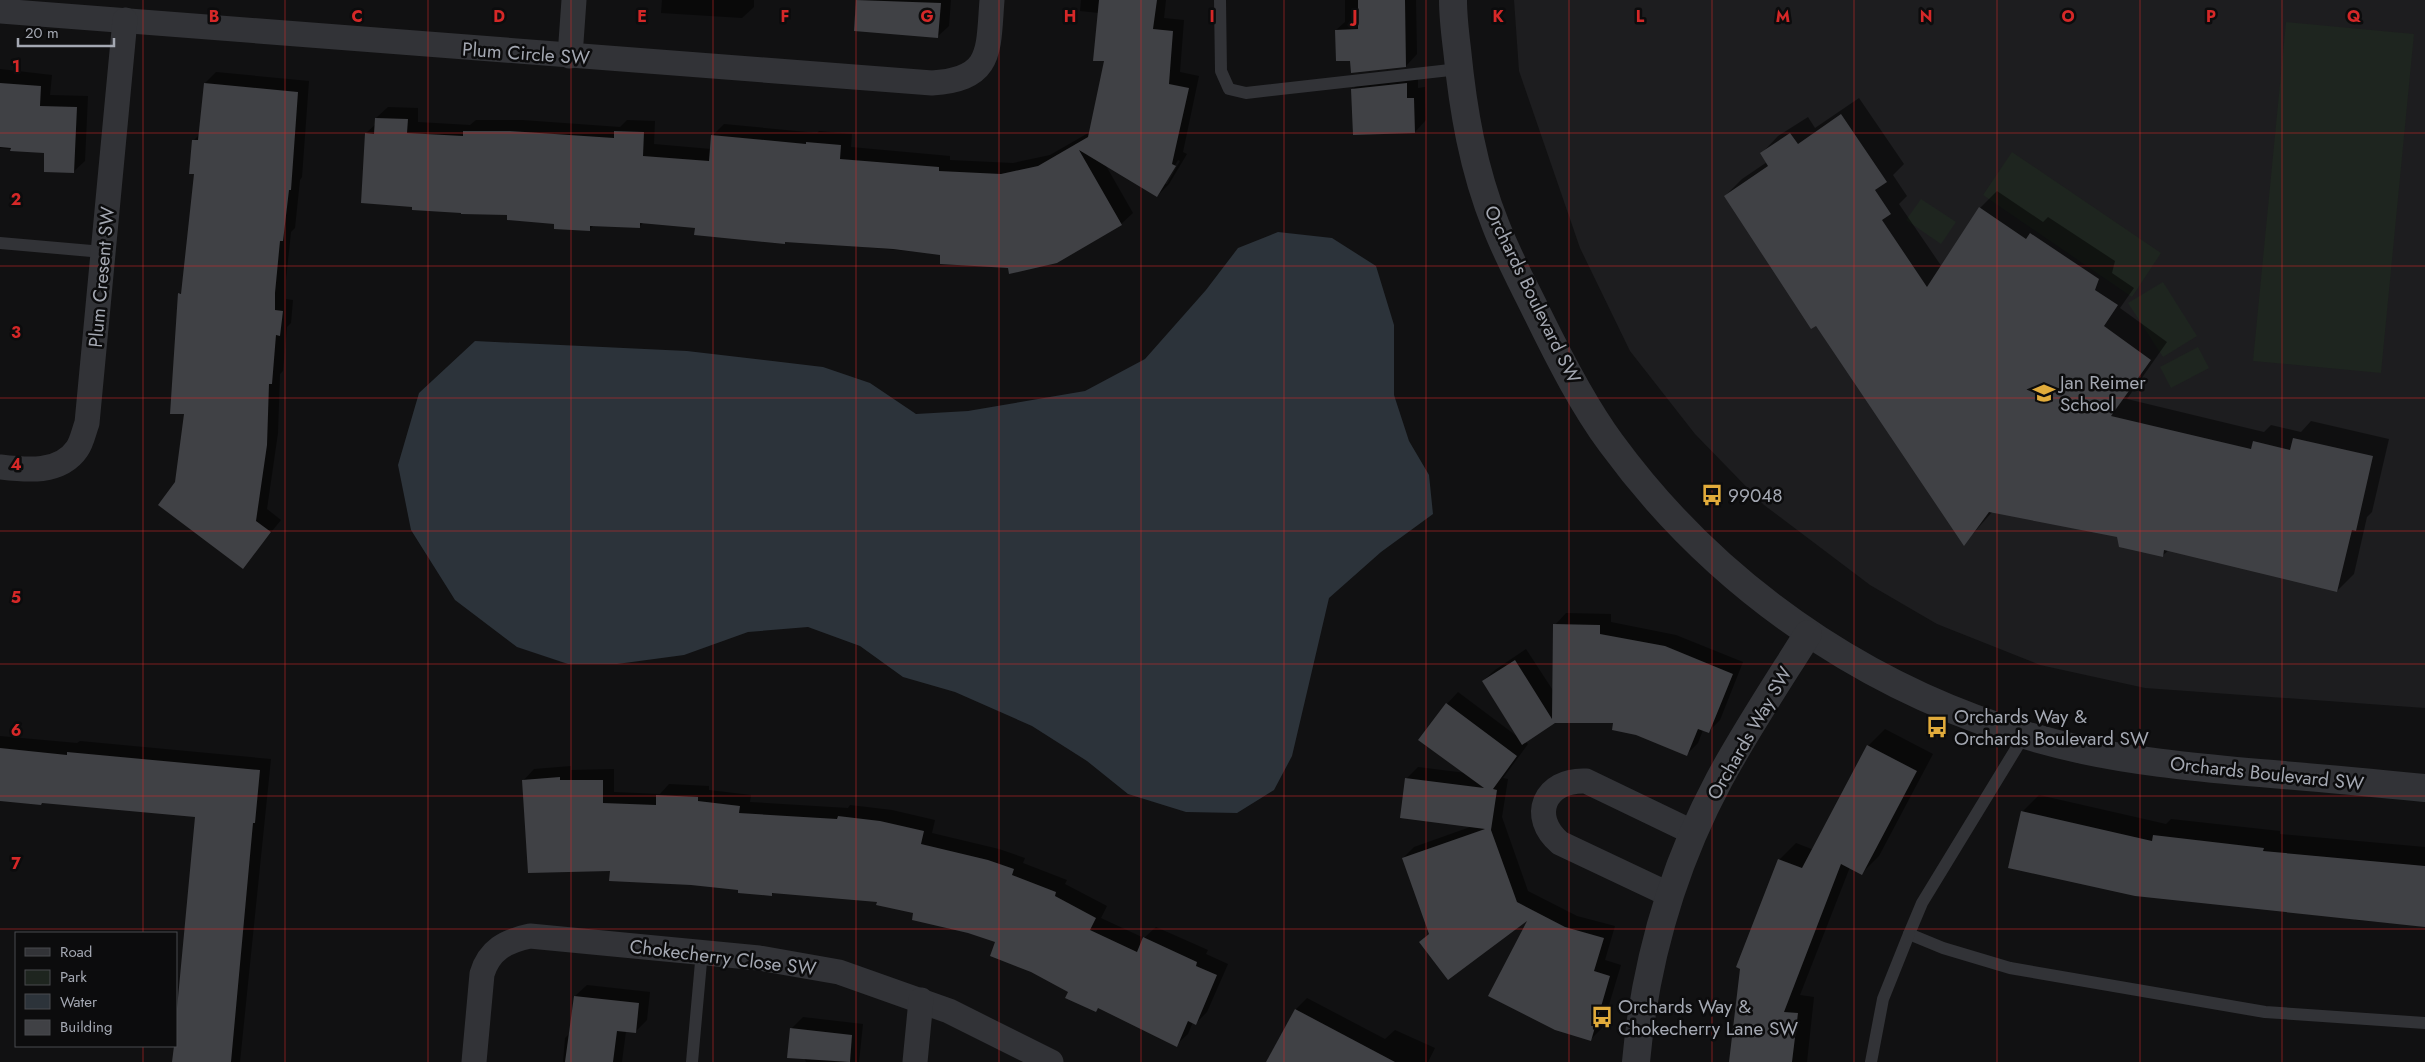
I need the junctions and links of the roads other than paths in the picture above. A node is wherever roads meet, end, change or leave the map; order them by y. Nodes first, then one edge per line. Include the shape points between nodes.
1 (574, 0) edge
2 (992, 0) edge
3 (1220, 0) edge
4 (1453, 0) edge
5 (0, 11) edge
6 (125, 20) junction
7 (570, 56) junction
8 (1459, 69) junction
9 (0, 243) edge
10 (103, 252) junction
11 (0, 467) edge
12 (1808, 634) junction
13 (2026, 734) junction
14 (2425, 788) edge
15 (1694, 833) junction
16 (1670, 895) junction
17 (1909, 934) junction
18 (702, 951) junction
19 (922, 1000) junction
20 (2425, 1023) edge
21 (474, 1062) edge
22 (692, 1062) edge
23 (916, 1062) edge
24 (1051, 1062) edge
25 (1636, 1062) edge
26 (1871, 1062) edge

1 - 7 street
2 - 7 street, Plum Circle SW via 984,62 977,70 949,82
3 - 8 lane via 1221,71 1228,89 1246,93
4 - 8 street, Orchards Boulevard SW
5 - 6 street, Plum Circle SW
6 - 7 street, Plum Circle SW
6 - 10 street, Plum Cresent SW
8 - 12 street, Orchards Boulevard SW via 1475,166 1496,228 1557,354 1609,441 1682,528 1776,612
9 - 10 lane
10 - 11 street, Plum Cresent SW via 87,423 78,448 57,466 24,470
12 - 13 street, Orchards Boulevard SW via 1910,691 1970,716
12 - 15 street, Orchards Way SW via 1733,757
13 - 14 street, Orchards Boulevard SW via 2082,750 2127,758
13 - 17 lane via 1922,903
15 - 16 street, Orchards Way SW
15 - 16 street via 1586,781 1559,785 1550,792 1545,803 1546,826 1560,843
16 - 25 street, Orchards Way SW via 1650,964
17 - 20 lane via 2010,968 2264,1012
17 - 26 lane via 1884,999
18 - 19 street, Chokecherry Close SW via 829,970
18 - 21 street, Chokecherry Close SW via 547,937 524,937 503,944 486,962 482,974
18 - 22 lane
19 - 23 street
19 - 24 street, Chokecherry Close SW via 949,1010

